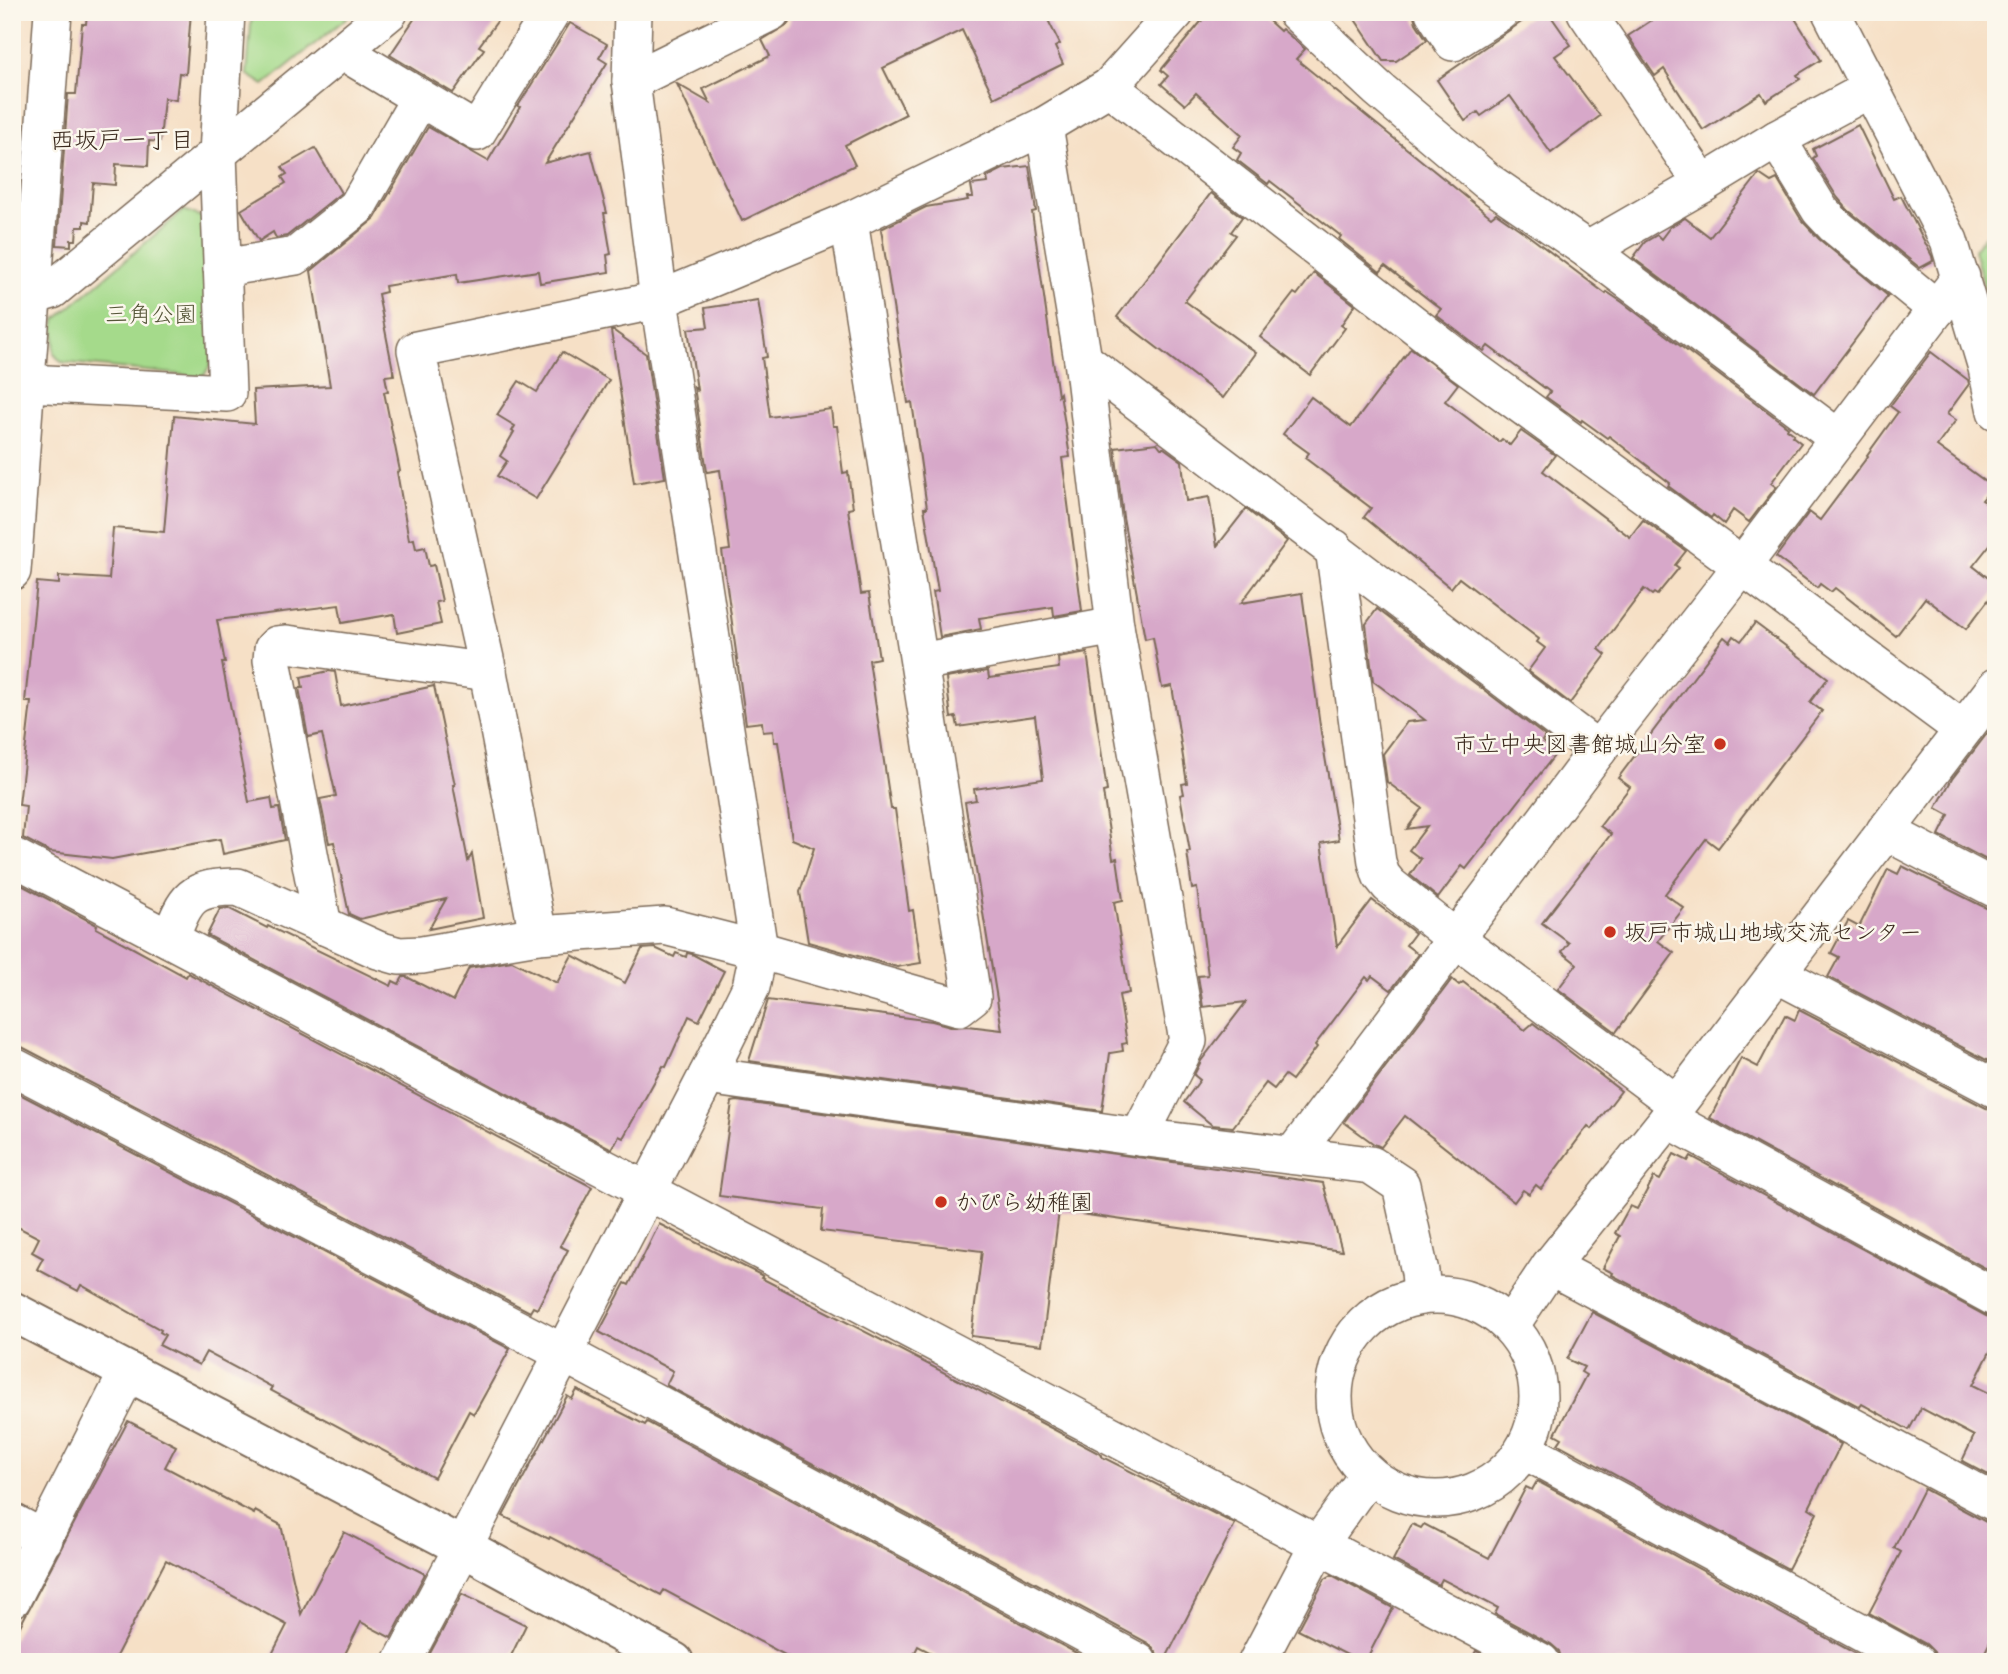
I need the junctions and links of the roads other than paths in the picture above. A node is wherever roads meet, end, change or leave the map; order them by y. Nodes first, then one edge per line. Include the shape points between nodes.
1 (53, 12) edge
2 (226, 12) edge
3 (389, 12) edge
4 (551, 12) edge
5 (633, 12) edge
6 (771, 12) edge
7 (1176, 12) edge
8 (1296, 12) edge
9 (1434, 12) edge
10 (1500, 12) edge
11 (1586, 12) edge
12 (1831, 12) edge
13 (344, 52) junction
14 (631, 81) junction
15 (1109, 87) junction
16 (1870, 89) junction
17 (420, 98) junction
18 (1044, 127) junction
19 (1777, 139) junction
20 (218, 154) junction
21 (1703, 184) junction
22 (849, 221) junction
23 (1588, 250) junction
24 (222, 268) junction
25 (1961, 277) junction
26 (22, 296) edge
27 (659, 300) junction
28 (1937, 309) junction
29 (1083, 359) junction
30 (27, 383) junction
31 (1996, 411) edge
32 (1838, 438) junction
33 (1334, 548) junction
34 (1742, 566) junction
35 (12, 571) edge
36 (1115, 626) junction
37 (920, 662) junction
38 (488, 672) junction
39 (1996, 687) edge
40 (1962, 729) junction
41 (1598, 750) junction
42 (1885, 831) junction
43 (12, 856) edge
44 (1996, 889) edge
45 (323, 926) junction
46 (538, 935) junction
47 (1455, 938) junction
48 (170, 939) junction
49 (759, 950) junction
50 (1777, 974) junction
51 (12, 1066) edge
52 (707, 1076) junction
53 (1996, 1089) edge
54 (1672, 1112) junction
55 (1139, 1136) junction
56 (1293, 1155) junction
57 (649, 1191) junction
58 (1550, 1266) junction
59 (1422, 1293) junction
60 (1996, 1298) edge
61 (12, 1311) edge
62 (1510, 1326) junction
63 (563, 1353) junction
64 (128, 1372) junction
65 (1524, 1450) junction
66 (1368, 1475) junction
67 (1996, 1503) edge
68 (28, 1531) edge
69 (1319, 1544) junction
70 (463, 1548) junction
71 (12, 1599) edge
72 (402, 1662) edge
73 (674, 1662) edge
74 (1138, 1662) edge
75 (1257, 1662) edge
76 (1541, 1662) edge
77 (1916, 1662) edge

1 - 26 street
2 - 20 street
3 - 13 street
4 - 17 street via 477,132
5 - 14 street
6 - 14 street
7 - 15 street
8 - 23 street via 1487,181
9 - 10 street via 1453,42
11 - 21 street
12 - 16 street
13 - 17 street
13 - 20 street
14 - 27 street
15 - 18 street
15 - 34 street via 1457,358
16 - 19 street
16 - 25 street via 1949,241
17 - 24 street via 357,207 296,256
18 - 22 street
18 - 29 street
19 - 21 street
19 - 28 street via 1834,225
20 - 24 street
20 - 26 street via 52,290
21 - 23 street
22 - 27 street
22 - 37 street
23 - 32 street
24 - 30 street via 226,393
25 - 28 street
25 - 31 street
26 - 30 street
27 - 38 street via 416,350
27 - 49 street
28 - 32 street
29 - 33 street
29 - 36 street
30 - 35 street
32 - 34 street
33 - 41 street
33 - 47 street via 1381,875
34 - 40 street
34 - 41 street
36 - 37 street
36 - 55 street via 1188,1041
37 - 49 street via 972,997 959,1007
38 - 45 street via 287,644 273,649
38 - 46 street
39 - 40 street
40 - 42 street
41 - 47 street
42 - 44 street
42 - 50 street
43 - 48 street
45 - 46 street via 399,956
45 - 48 street via 238,887 213,887 196,894 183,907
46 - 49 street via 665,926
47 - 54 street
47 - 56 street
48 - 57 street
49 - 52 street via 751,987
50 - 53 street
50 - 54 street
51 - 63 street
52 - 55 street
52 - 57 street
54 - 58 street
54 - 60 street
55 - 56 street
56 - 59 street via 1371,1165 1401,1185
57 - 63 street
57 - 69 street
58 - 62 street
58 - 67 street
59 - 62 street via 1464,1298 1490,1309
59 - 66 street via 1369,1320 1349,1344 1337,1373 1334,1405 1341,1436
61 - 64 street
62 - 65 street via 1529,1353 1538,1386 1536,1419
63 - 70 street
63 - 74 street
64 - 68 street
64 - 70 street
65 - 66 street via 1497,1479 1461,1497 1412,1497
65 - 77 street
66 - 69 street
68 - 71 street
69 - 75 street
69 - 76 street
70 - 72 street
70 - 73 street

